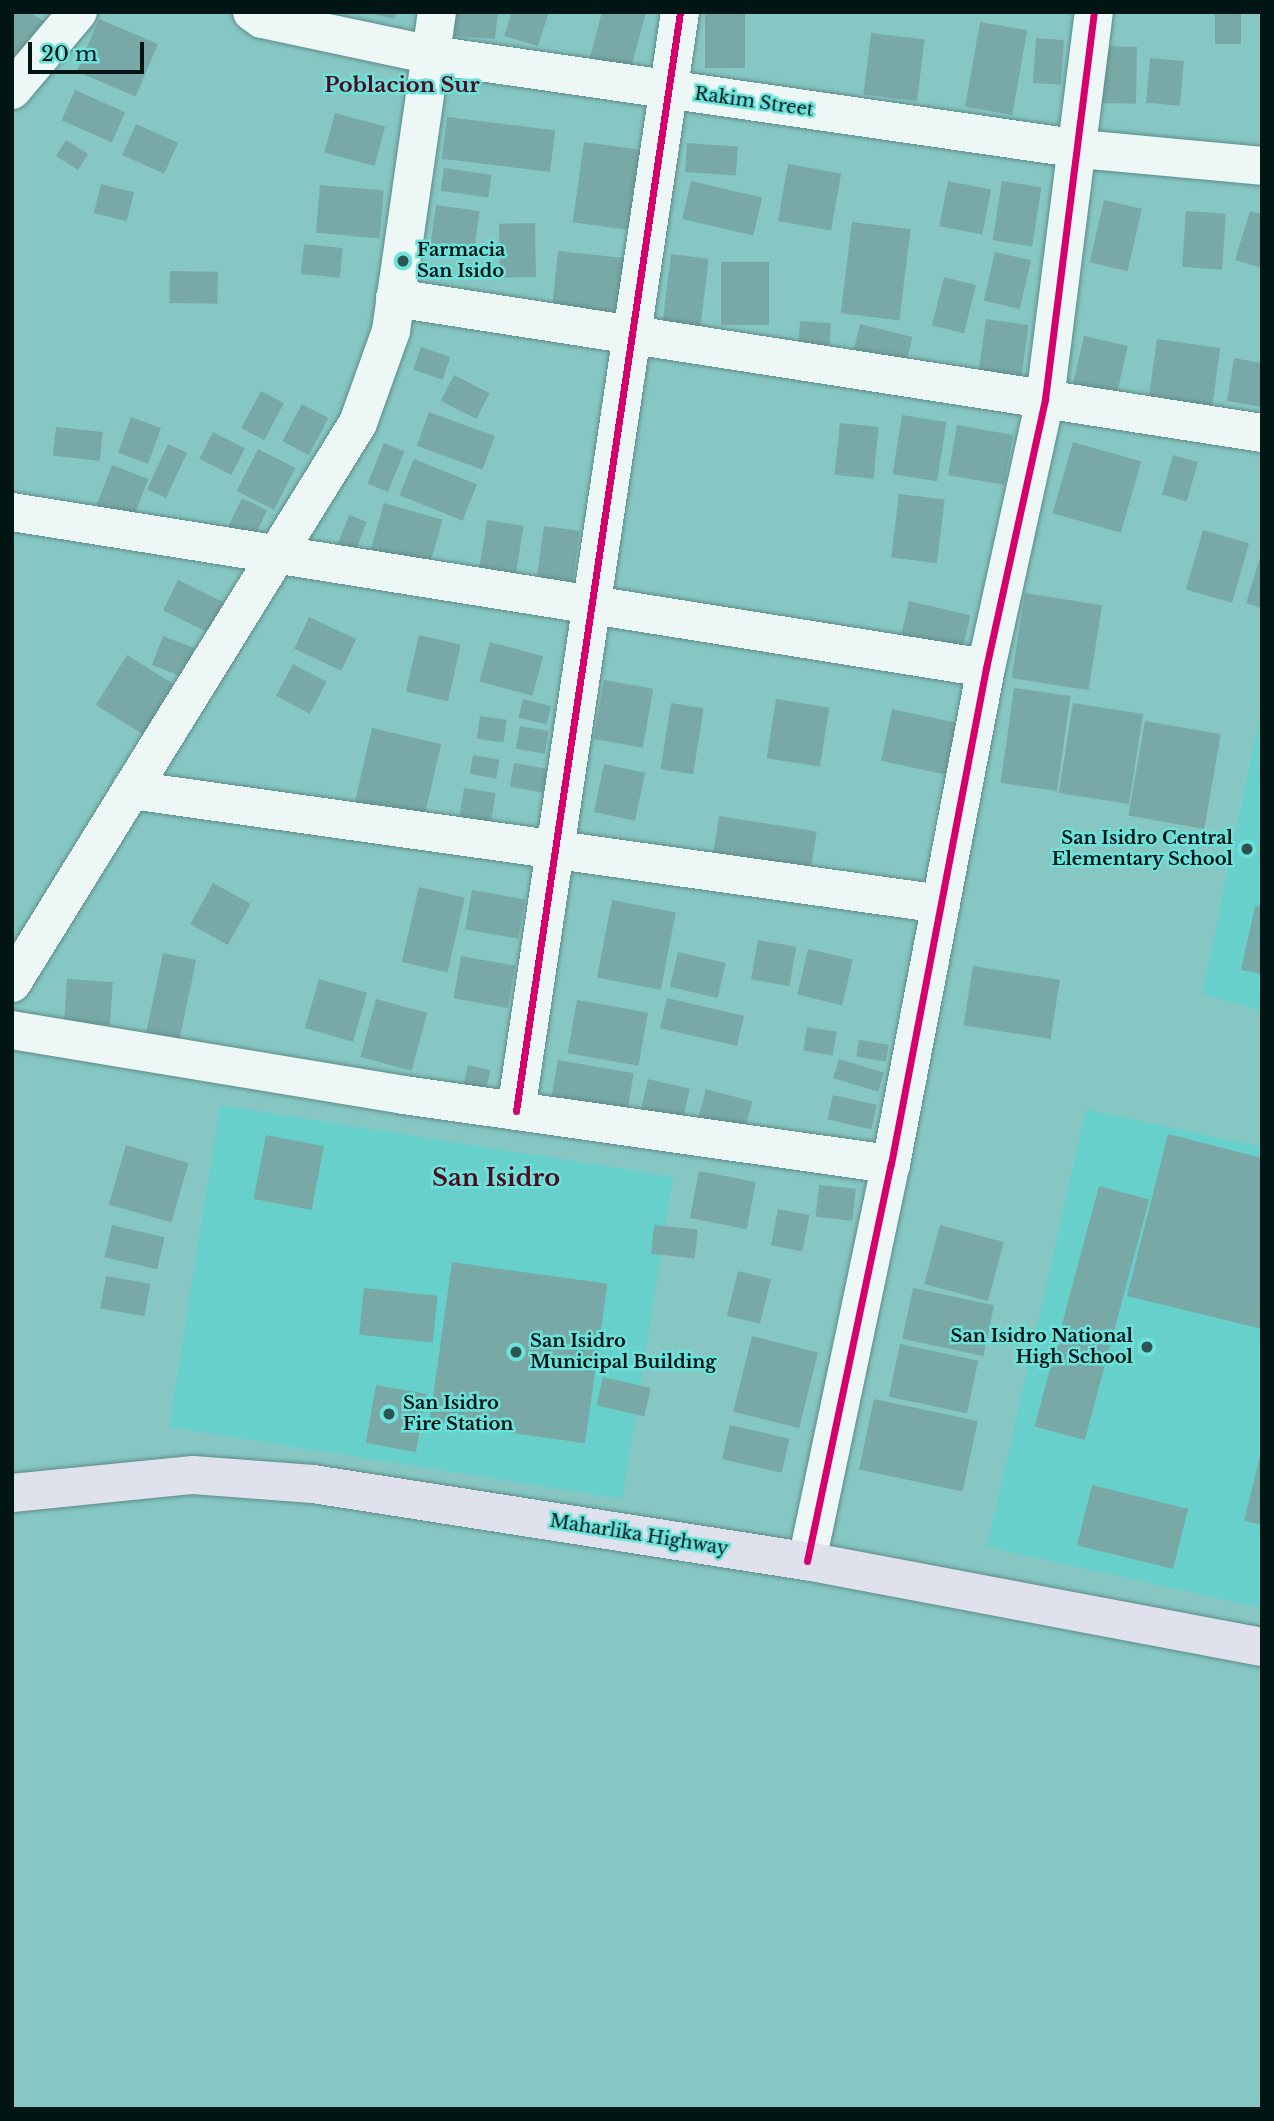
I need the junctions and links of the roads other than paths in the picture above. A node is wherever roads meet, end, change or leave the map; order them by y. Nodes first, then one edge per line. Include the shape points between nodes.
1 (78, 12) edge
2 (252, 12) edge
3 (438, 12) edge
4 (680, 12) edge
5 (1094, 12) edge
6 (432, 55) junction
7 (12, 90) edge
8 (668, 90) junction
9 (1080, 149) junction
10 (1262, 166) edge
11 (395, 298) junction
12 (632, 338) junction
13 (1045, 399) junction
14 (1262, 433) edge
15 (12, 512) edge
16 (275, 556) junction
17 (591, 606) junction
18 (986, 668) junction
19 (131, 790) junction
20 (554, 850) junction
21 (941, 904) junction
22 (12, 983) edge
23 (12, 1030) edge
24 (516, 1111) junction
25 (891, 1164) junction
26 (12, 1493) edge
27 (807, 1561) junction
28 (1262, 1647) edge

1 - 7 street
2 - 6 street, Rakim Street via 262,19
3 - 6 street
4 - 8 street
5 - 9 street
6 - 8 street, Rakim Street
6 - 11 street
8 - 9 street, Rakim Street
8 - 12 street
9 - 10 street, Rakim Street
9 - 13 street
11 - 12 street
11 - 16 street via 391,331 358,423
12 - 13 street
12 - 17 street
13 - 14 street
13 - 18 street
15 - 16 street
16 - 17 street
16 - 19 street
17 - 18 street
17 - 20 street
18 - 21 street
19 - 20 street
19 - 22 street
20 - 21 street
20 - 24 street
21 - 25 street
23 - 24 street
24 - 25 street
25 - 27 street
26 - 27 highway, Maharlika Highway via 193,1475 313,1484
27 - 28 highway, Maharlika Highway

